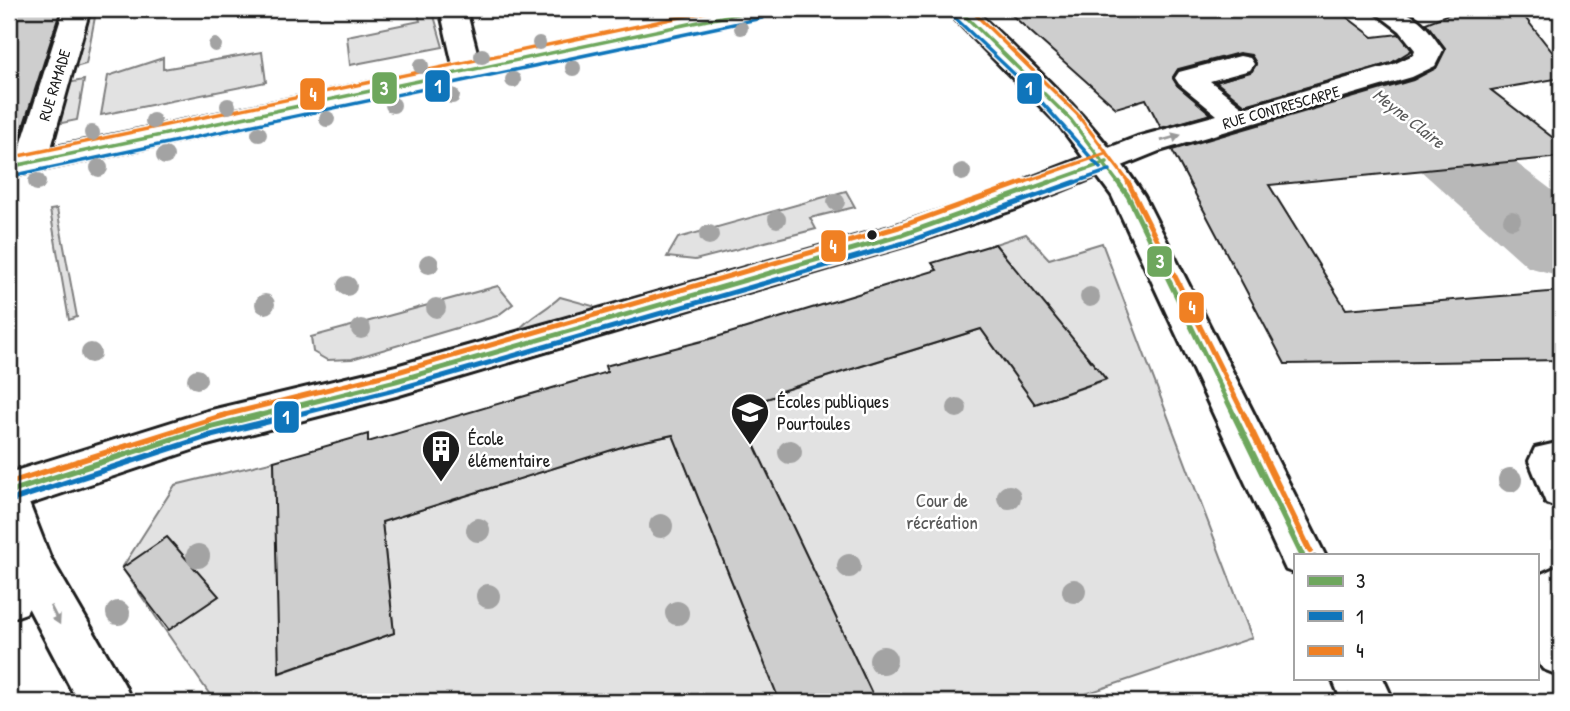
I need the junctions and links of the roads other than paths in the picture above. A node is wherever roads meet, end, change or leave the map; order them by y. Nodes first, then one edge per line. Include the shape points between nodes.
1 (77, 9) edge
2 (453, 9) edge
3 (760, 9) edge
4 (958, 9) edge
5 (1384, 9) edge
6 (1240, 64) dead end
7 (468, 70) junction
8 (310, 73) dead end
9 (315, 102) junction
10 (1239, 119) junction
11 (1107, 162) junction
12 (20, 164) edge
13 (1561, 460) edge
14 (1561, 490) edge
15 (9, 492) edge
16 (9, 508) edge
17 (1303, 554) edge
18 (20, 582) edge
19 (1561, 587) edge
20 (1550, 647) edge
21 (1358, 680) edge
22 (106, 702) edge
23 (1368, 702) edge

1 - 12 street, RUE RAMADE
2 - 7 street
3 - 7 street
4 - 11 street via 1035,83
5 - 10 street, RUE CONTRESCARPE via 1420,17 1429,50 1425,60 1402,71
6 - 10 street via 1189,78
7 - 9 street
8 - 9 street
9 - 12 street
11 -> 10 street, RUE CONTRESCARPE via 1148,144
11 - 15 street, RUE CONTRESCARPE via 902,235 396,381 207,428
11 - 17 street via 1128,196
13 - 14 street via 1550,461
16 - 18 street
18 -> 22 street
19 - 20 street via 1547,595 1542,608
21 - 23 street

